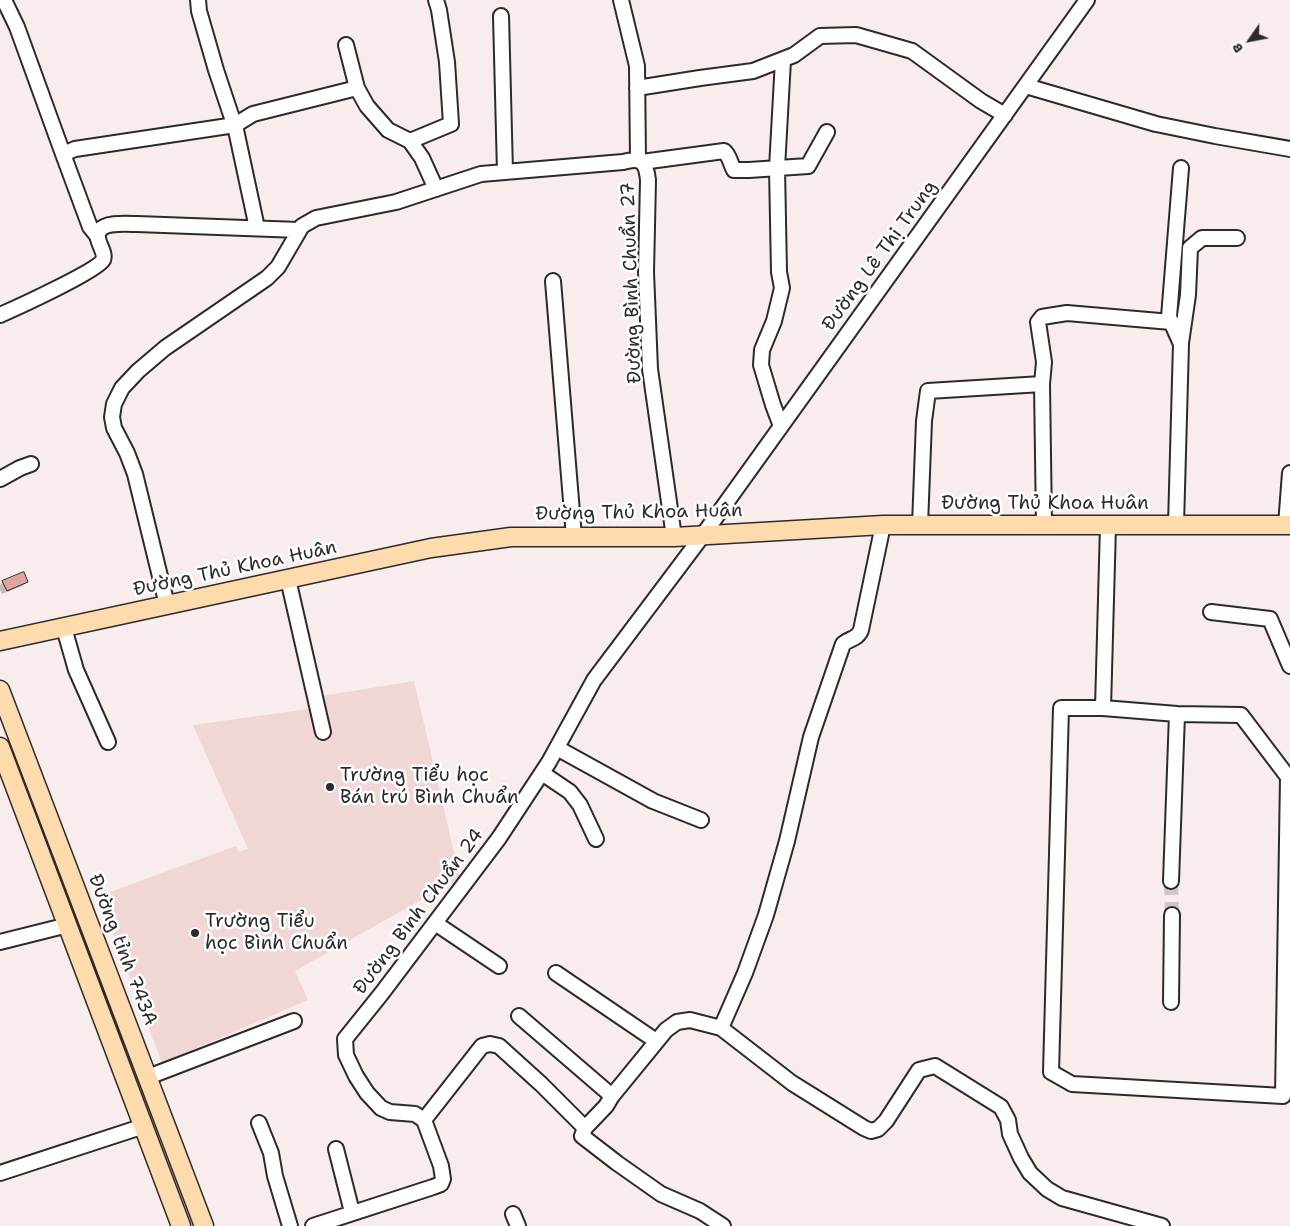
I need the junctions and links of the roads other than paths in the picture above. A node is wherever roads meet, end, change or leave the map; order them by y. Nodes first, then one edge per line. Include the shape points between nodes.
1 (4, 0) edge
2 (198, 0) edge
3 (436, 0) edge
4 (621, 0) edge
5 (1087, 0) edge
6 (501, 16) dead end
7 (346, 45) dead end
8 (783, 60) junction
9 (1026, 86) junction
10 (357, 88) junction
11 (637, 88) junction
12 (1005, 115) junction
13 (235, 125) junction
14 (828, 132) dead end
15 (410, 141) junction
16 (1290, 149) edge
17 (64, 154) junction
18 (640, 161) junction
19 (777, 168) junction
20 (1181, 168) dead end
21 (504, 172) junction
22 (436, 189) junction
23 (257, 228) junction
24 (299, 230) junction
25 (98, 237) junction
26 (1238, 238) dead end
27 (553, 281) dead end
28 (0, 315) edge
29 (1171, 322) junction
30 (1181, 344) junction
31 (1042, 384) junction
32 (781, 426) junction
33 (31, 464) dead end
34 (1290, 473) edge
35 (0, 479) edge
36 (884, 525) junction
37 (920, 525) junction
38 (1044, 525) junction
39 (1288, 525) edge
40 (1108, 526) junction
41 (1176, 526) junction
42 (703, 535) junction
43 (674, 536) junction
44 (574, 537) junction
45 (288, 579) junction
46 (167, 605) junction
47 (1211, 612) dead end
48 (64, 628) junction
49 (0, 642) edge
50 (1290, 666) edge
51 (0, 690) edge
52 (1103, 708) junction
53 (1177, 714) junction
54 (323, 732) dead end
55 (108, 742) dead end
56 (0, 746) edge
57 (557, 748) junction
58 (542, 772) junction
59 (701, 820) dead end
60 (596, 839) dead end
61 (1171, 881) tunnel mouth
62 (1172, 915) tunnel mouth
63 (435, 923) junction
64 (68, 925) junction
65 (0, 942) edge
66 (499, 966) dead end
67 (556, 973) dead end
68 (1171, 1002) dead end
69 (519, 1016) dead end
70 (294, 1022) dead end
71 (721, 1028) junction
72 (656, 1041) junction
73 (148, 1077) junction
74 (612, 1096) junction
75 (424, 1120) junction
76 (259, 1123) dead end
77 (144, 1126) junction
78 (585, 1128) junction
79 (336, 1149) dead end
80 (0, 1173) edge
81 (352, 1212) junction
82 (181, 1226) edge
83 (204, 1226) edge
84 (290, 1226) edge
85 (313, 1226) edge
86 (722, 1226) edge
87 (1162, 1226) edge

1 - 17 street
2 - 13 street
3 - 15 street via 447,62 451,124
4 - 11 street via 637,66
5 - 9 street, Đường Lê Thị Trung
6 - 21 street
7 - 10 street
8 - 11 street via 753,71
8 - 12 street via 794,56 820,36 856,35 912,51 981,102
8 - 19 street
9 - 12 street, Đường Lê Thị Trung
9 - 16 street via 1156,124
10 - 13 street via 253,114
10 - 15 street via 367,106 388,130
11 - 18 street
12 - 32 street, Đường Lê Thị Trung
13 - 17 street via 75,149
13 - 23 street
14 - 19 street via 808,166
15 - 22 street
17 - 25 street via 90,227
18 - 19 street via 724,151 734,170
18 - 21 street, Đường Bình Chuẩn 27
18 - 43 street, Đường Bình Chuẩn 27 via 647,168 648,180 646,272 650,369
19 - 32 street via 782,288 774,321 762,350 761,365
20 - 29 street
21 - 22 street, Đường Bình Chuẩn 27 via 481,174
22 - 24 street, Đường Bình Chuẩn 27 via 396,202 316,218
23 - 24 street
23 - 25 street via 117,224 100,230
24 - 46 street, Đường Bình Chuẩn 27 via 278,267 267,278 165,348 122,388 114,404 114,428 134,474
25 - 28 street via 104,255 97,265
26 - 30 street via 1202,238 1190,248
27 - 44 street
29 - 30 street
29 - 31 street via 1066,313 1042,317 1038,322 1044,362
30 - 41 street
31 - 37 street via 928,391
31 - 38 street
32 - 42 street, Đường Lê Thị Trung
33 - 35 street
34 - 39 street
36 - 37 main road, Đường Thủ Khoa Huân
36 - 42 main road, Đường Thủ Khoa Huân
36 - 71 street via 861,630 859,635 847,640 840,653 811,738 766,915
37 - 38 main road, Đường Thủ Khoa Huân
38 - 40 main road, Đường Thủ Khoa Huân
39 - 41 main road, Đường Thủ Khoa Huân
40 - 41 main road, Đường Thủ Khoa Huân
40 - 52 street
42 - 43 main road, Đường Thủ Khoa Huân
42 - 57 street, Đường Bình Chuẩn 24 via 594,680
43 - 44 main road, Đường Thủ Khoa Huân
44 - 45 main road, Đường Thủ Khoa Huân via 511,537 430,548
45 - 46 main road, Đường Thủ Khoa Huân
45 - 54 street
46 - 48 main road, Đường Thủ Khoa Huân
47 - 50 street via 1270,619
48 - 49 main road, Đường Thủ Khoa Huân
48 - 55 street via 76,670
51 - 73 main road, Đường tỉnh 743A
52 - 53 street
52 - 53 street via 1062,708 1051,1072 1072,1084 1283,1096 1288,777 1241,715
53 - 61 street
56 - 64 main road
57 - 58 street, Đường Bình Chuẩn 24
57 - 59 street via 653,801
58 - 60 street via 570,792
58 - 63 street, Đường Bình Chuẩn 24 via 499,838
62 - 68 street
63 - 66 street
63 - 75 street, Đường Bình Chuẩn 24 via 345,1039 346,1055 356,1076 381,1108 415,1114
64 - 65 street
64 - 77 main road
67 - 72 street
69 - 74 street
70 - 73 street
71 - 72 street via 690,1020 677,1022
71 - 87 street via 792,1084 871,1131 886,1121 918,1070 935,1066 1001,1107 1021,1158 1030,1173 1047,1189 1062,1198
72 - 74 street
73 - 83 main road, Đường tỉnh 743A
74 - 78 street
75 - 78 street via 482,1046 490,1044 499,1046
75 - 81 street via 444,1179 440,1184
76 - 84 street via 271,1153
77 - 80 street
77 - 82 main road
78 - 86 street via 582,1136 617,1163 661,1194 700,1211
79 - 81 street
81 - 85 street

